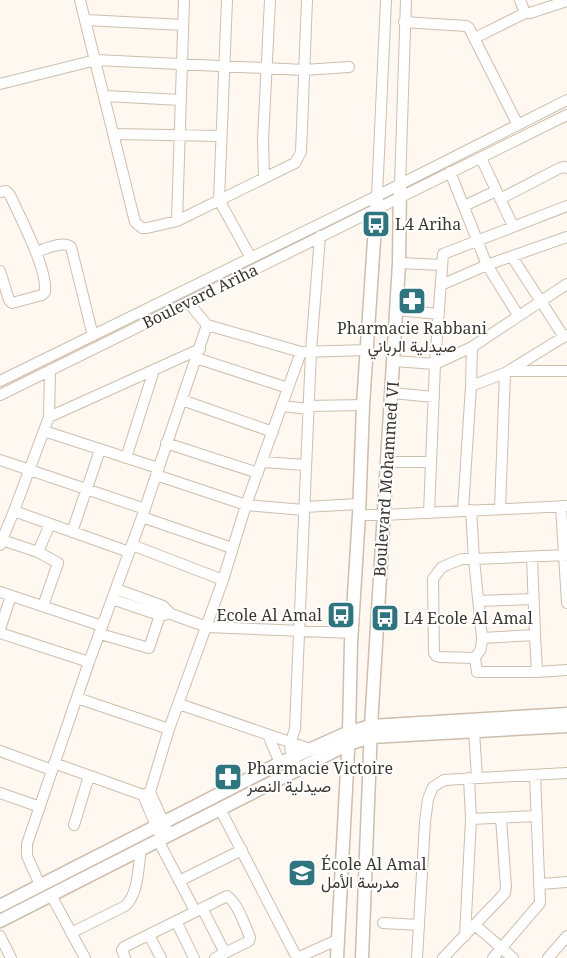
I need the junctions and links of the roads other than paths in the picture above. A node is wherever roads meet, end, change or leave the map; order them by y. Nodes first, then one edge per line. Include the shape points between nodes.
1 (80, 0) edge
2 (184, 0) edge
3 (227, 0) edge
4 (270, 0) edge
5 (307, 0) edge
6 (386, 0) edge
7 (406, 0) edge
8 (520, 0) edge
9 (567, 1) edge
10 (525, 13) junction
11 (86, 20) junction
12 (404, 22) junction
13 (183, 25) junction
14 (475, 38) junction
15 (96, 60) junction
16 (183, 64) junction
17 (224, 67) junction
18 (266, 67) junction
19 (350, 67) dead end
20 (304, 70) junction
21 (0, 84) edge
22 (105, 96) junction
23 (181, 100) junction
24 (567, 100) edge
25 (567, 115) edge
26 (518, 124) junction
27 (114, 134) junction
28 (179, 135) junction
29 (221, 136) junction
30 (481, 158) junction
31 (567, 168) edge
32 (450, 172) junction
33 (264, 178) junction
34 (0, 192) edge
35 (400, 192) junction
36 (498, 195) junction
37 (220, 200) junction
38 (377, 203) junction
39 (464, 206) junction
40 (567, 206) edge
41 (177, 221) junction
42 (513, 226) junction
43 (320, 236) junction
44 (567, 237) edge
45 (477, 240) junction
46 (36, 252) junction
47 (512, 257) junction
48 (251, 258) junction
49 (399, 263) junction
50 (442, 265) junction
51 (487, 265) junction
52 (0, 271) edge
53 (567, 284) edge
54 (441, 285) junction
55 (541, 301) junction
56 (188, 302) junction
57 (396, 310) junction
58 (439, 314) junction
59 (518, 315) junction
60 (207, 325) junction
61 (93, 336) junction
62 (565, 336) edge
63 (472, 347) junction
64 (367, 350) junction
65 (306, 352) junction
66 (198, 353) junction
67 (394, 361) junction
68 (435, 364) junction
69 (50, 370) junction
70 (154, 370) junction
71 (567, 371) edge
72 (507, 372) junction
73 (0, 381) edge
74 (471, 386) junction
75 (288, 388) junction
76 (392, 393) junction
77 (0, 394) edge
78 (434, 397) junction
79 (182, 400) junction
80 (363, 405) junction
81 (282, 406) junction
82 (309, 407) junction
83 (49, 417) junction
84 (44, 431) junction
85 (273, 432) junction
86 (166, 443) junction
87 (100, 450) junction
88 (126, 458) junction
89 (0, 460) edge
90 (387, 462) junction
91 (431, 462) junction
92 (306, 465) junction
93 (260, 468) junction
94 (29, 470) junction
95 (157, 472) junction
96 (86, 490) junction
97 (246, 505) junction
98 (564, 506) edge
99 (304, 508) junction
100 (500, 509) junction
101 (359, 510) junction
102 (467, 510) junction
103 (14, 511) junction
104 (144, 513) junction
105 (429, 513) junction
106 (383, 515) junction
107 (50, 524) junction
108 (72, 532) junction
109 (1, 542) edge
110 (232, 548) junction
111 (130, 549) junction
112 (38, 552) junction
113 (566, 555) edge
114 (532, 558) junction
115 (474, 559) junction
116 (223, 580) junction
117 (0, 592) edge
118 (114, 594) junction
119 (11, 596) junction
120 (533, 599) junction
121 (479, 601) junction
122 (567, 603) edge
123 (43, 606) junction
124 (161, 611) junction
125 (207, 627) junction
126 (0, 629) edge
127 (101, 630) junction
128 (298, 631) junction
129 (0, 633) edge
130 (352, 633) junction
131 (535, 635) junction
132 (482, 638) junction
133 (475, 658) junction
134 (89, 662) junction
135 (567, 670) edge
136 (537, 672) junction
137 (77, 698) junction
138 (180, 704) junction
139 (567, 714) edge
140 (567, 726) edge
141 (170, 729) junction
142 (371, 731) junction
143 (474, 731) junction
144 (268, 735) junction
145 (349, 738) junction
146 (289, 742) junction
147 (310, 750) junction
148 (0, 751) edge
149 (280, 763) junction
150 (295, 763) junction
151 (53, 766) junction
152 (567, 773) edge
153 (535, 775) junction
154 (89, 776) junction
155 (473, 778) junction
156 (0, 793) edge
157 (147, 793) junction
158 (40, 807) junction
159 (220, 809) junction
160 (537, 816) junction
161 (501, 818) junction
162 (470, 819) junction
163 (74, 825) dead end
164 (160, 825) junction
165 (163, 838) junction
166 (141, 849) junction
167 (242, 850) junction
168 (179, 880) junction
169 (567, 882) edge
170 (540, 884) junction
171 (40, 885) junction
172 (51, 895) junction
173 (0, 906) edge
174 (198, 910) junction
175 (0, 921) edge
176 (176, 921) junction
177 (383, 923) dead end
178 (418, 925) junction
179 (468, 929) junction
180 (71, 933) junction
181 (149, 935) junction
182 (0, 936) edge
183 (567, 936) edge
184 (337, 940) junction
185 (502, 948) junction
186 (221, 956) edge
187 (11, 958) edge
188 (85, 958) edge
189 (125, 958) edge
190 (160, 958) edge
191 (194, 958) edge
192 (337, 958) edge
193 (362, 958) edge
194 (417, 958) edge
195 (443, 958) edge
196 (493, 958) edge
197 (513, 958) edge
198 (548, 958) edge

1 - 11 street
2 - 13 street
3 - 17 street
4 - 18 street
5 - 20 street
6 - 38 street, Boulevard Mohammed VI
7 - 12 street, Boulevard Mohammed VI
8 - 10 street
9 - 10 street
10 - 14 street
11 - 13 street
11 - 15 street
12 - 14 street via 466,26
12 - 35 street, Boulevard Mohammed VI
13 - 16 street
14 - 26 street
15 - 16 street
15 - 21 street
15 - 22 street
16 - 17 street
16 - 23 street
17 - 18 street
17 - 29 street
18 - 20 street
18 - 33 street
19 - 20 street
20 - 33 street via 301,152 295,163
22 - 23 street
22 - 27 street
23 - 28 street
24 - 26 street
25 - 30 street
26 - 35 street
27 - 28 street
27 - 41 street via 138,225 146,228
28 - 29 street
28 - 41 street
29 - 37 street
30 - 32 street
30 - 36 street
31 - 36 street via 564,166
32 - 35 street
32 - 39 street
33 - 37 street
34 - 46 street via 6,191 10,195
35 - 38 street, Boulevard Ariha
35 - 49 main road, Boulevard Mohammed VI
36 - 39 street
36 - 42 street
37 - 41 street
37 - 48 street
38 - 43 street, Boulevard Ariha
38 - 48 street, Boulevard Ariha
38 - 64 main road, Boulevard Mohammed VI
39 - 45 street
40 - 42 street
42 - 45 street
43 - 56 street, Boulevard Ariha
43 - 65 street
44 - 47 street
45 - 50 street via 443,254
45 - 51 street
46 - 52 street via 45,286 42,295 12,303
46 - 61 street via 64,244 71,247
47 - 51 street
47 - 55 street
48 - 61 street, Boulevard Ariha
49 - 50 street
49 - 57 main road, Boulevard Mohammed VI
50 - 54 street
51 - 54 street
51 - 59 street
53 - 55 street
54 - 58 street
55 - 59 street
55 - 62 street
56 - 60 street
56 - 69 street, Boulevard Ariha
57 - 58 street
57 - 67 main road, Boulevard Mohammed VI
58 - 68 street
59 - 63 street
60 - 65 street
60 - 66 street
61 - 73 street, Boulevard Ariha
62 - 72 street
63 - 68 street
63 - 74 street
64 - 65 street
64 - 80 main road, Boulevard Mohammed VI
65 - 75 street
65 - 82 street
66 - 70 street
66 - 75 street
66 - 79 street
67 - 68 street
67 - 76 main road, Boulevard Mohammed VI
68 - 78 street
69 - 77 street, Boulevard Ariha
69 - 83 street
70 - 83 street
70 - 88 street
71 - 72 street
72 - 74 street
72 - 100 street
74 - 102 street
75 - 81 street
76 - 78 street
76 - 90 main road, Boulevard Mohammed VI
78 - 91 street
79 - 85 street
79 - 86 street
80 - 82 street
80 - 101 main road, Boulevard Mohammed VI
81 - 82 street
81 - 85 street
82 - 92 street
83 - 84 street
84 - 87 street
84 - 94 street
85 - 93 street
86 - 93 street
86 - 95 street
87 - 88 street
87 - 96 street
88 - 95 street
89 - 94 street
90 - 91 street
90 - 106 main road, Boulevard Mohammed VI
91 - 105 street
92 - 93 street
92 - 99 street
93 - 97 street
94 - 96 street
94 - 103 street
95 - 97 street
95 - 104 street
96 - 104 street
96 - 108 street
97 - 99 street
97 - 110 street
98 - 100 street
98 - 113 street
99 - 101 street
99 - 128 street
100 - 102 street
101 - 106 street
101 - 130 main road, Boulevard Mohammed VI
102 - 105 street
102 - 115 street
103 - 107 street
103 - 109 street
104 - 110 street
104 - 111 street
105 - 106 street
106 - 142 main road, Boulevard Mohammed VI
107 - 108 street
107 - 112 street
108 - 111 street
109 - 112 street
110 - 116 street
111 - 116 street
111 - 118 street
112 - 123 street via 58,563
113 - 114 street
113 - 122 street
114 - 115 street
114 - 120 street
115 - 121 street
115 - 133 street via 455,561 441,568 433,578 432,587 434,653 436,656
116 - 125 street
117 - 119 street
118 - 124 street
118 - 127 street
119 - 123 street
119 - 126 street
120 - 121 street
120 - 131 street
121 - 132 street
123 - 127 street
124 - 125 street
124 - 127 street via 150,648
125 - 128 street
125 - 138 street
127 - 134 street
128 - 130 street
128 - 146 street via 294,729
129 - 134 street
130 - 145 main road, Boulevard Mohammed VI
131 - 132 street
131 - 136 street
132 - 133 street via 481,649
133 - 136 street via 477,672 481,673
134 - 137 street
135 - 136 street
137 - 141 street
137 - 151 street
138 - 141 street
138 - 144 street
139 - 142 main road
140 - 143 main road
141 - 157 street
142 - 143 main road
142 - 145 main road
142 - 193 main road, Boulevard Mohammed VI
143 - 155 street
144 - 146 street
144 - 149 street
145 - 147 main road
145 - 150 main road
145 - 184 main road, Boulevard Mohammed VI
146 - 147 street
146 - 150 street
147 - 150 main road
148 - 151 street
149 - 150 main road
149 - 164 main road
150 - 159 main road
151 - 154 street
151 - 158 street
152 - 153 street
153 - 155 street
153 - 160 street
154 - 157 street
154 - 163 street
155 - 162 street
155 - 178 street via 444,780 433,786 430,792
156 - 158 street
157 - 164 street
158 - 171 street via 26,850
159 - 165 main road
159 - 167 street
160 - 161 street
160 - 170 street
161 - 162 street
161 - 179 street via 505,894
162 - 179 street
164 - 165 street
164 - 171 main road
165 - 166 main road
165 - 168 street
166 - 172 main road
166 - 180 street via 130,902
167 - 168 street
167 - 184 street via 297,958
168 - 174 street
169 - 170 street
170 - 185 street via 538,907
171 - 173 main road
172 - 175 main road
172 - 180 street
174 - 176 street
174 - 186 street
174 - 186 street via 227,896 240,914 249,940
176 - 181 street
176 - 191 street
177 - 178 street
178 - 194 street
179 - 185 street
179 - 195 street
180 - 188 street
181 - 189 street via 124,947
181 - 190 street
182 - 187 street
183 - 198 street
184 - 192 main road, Boulevard Mohammed VI
185 - 196 street
185 - 197 street

